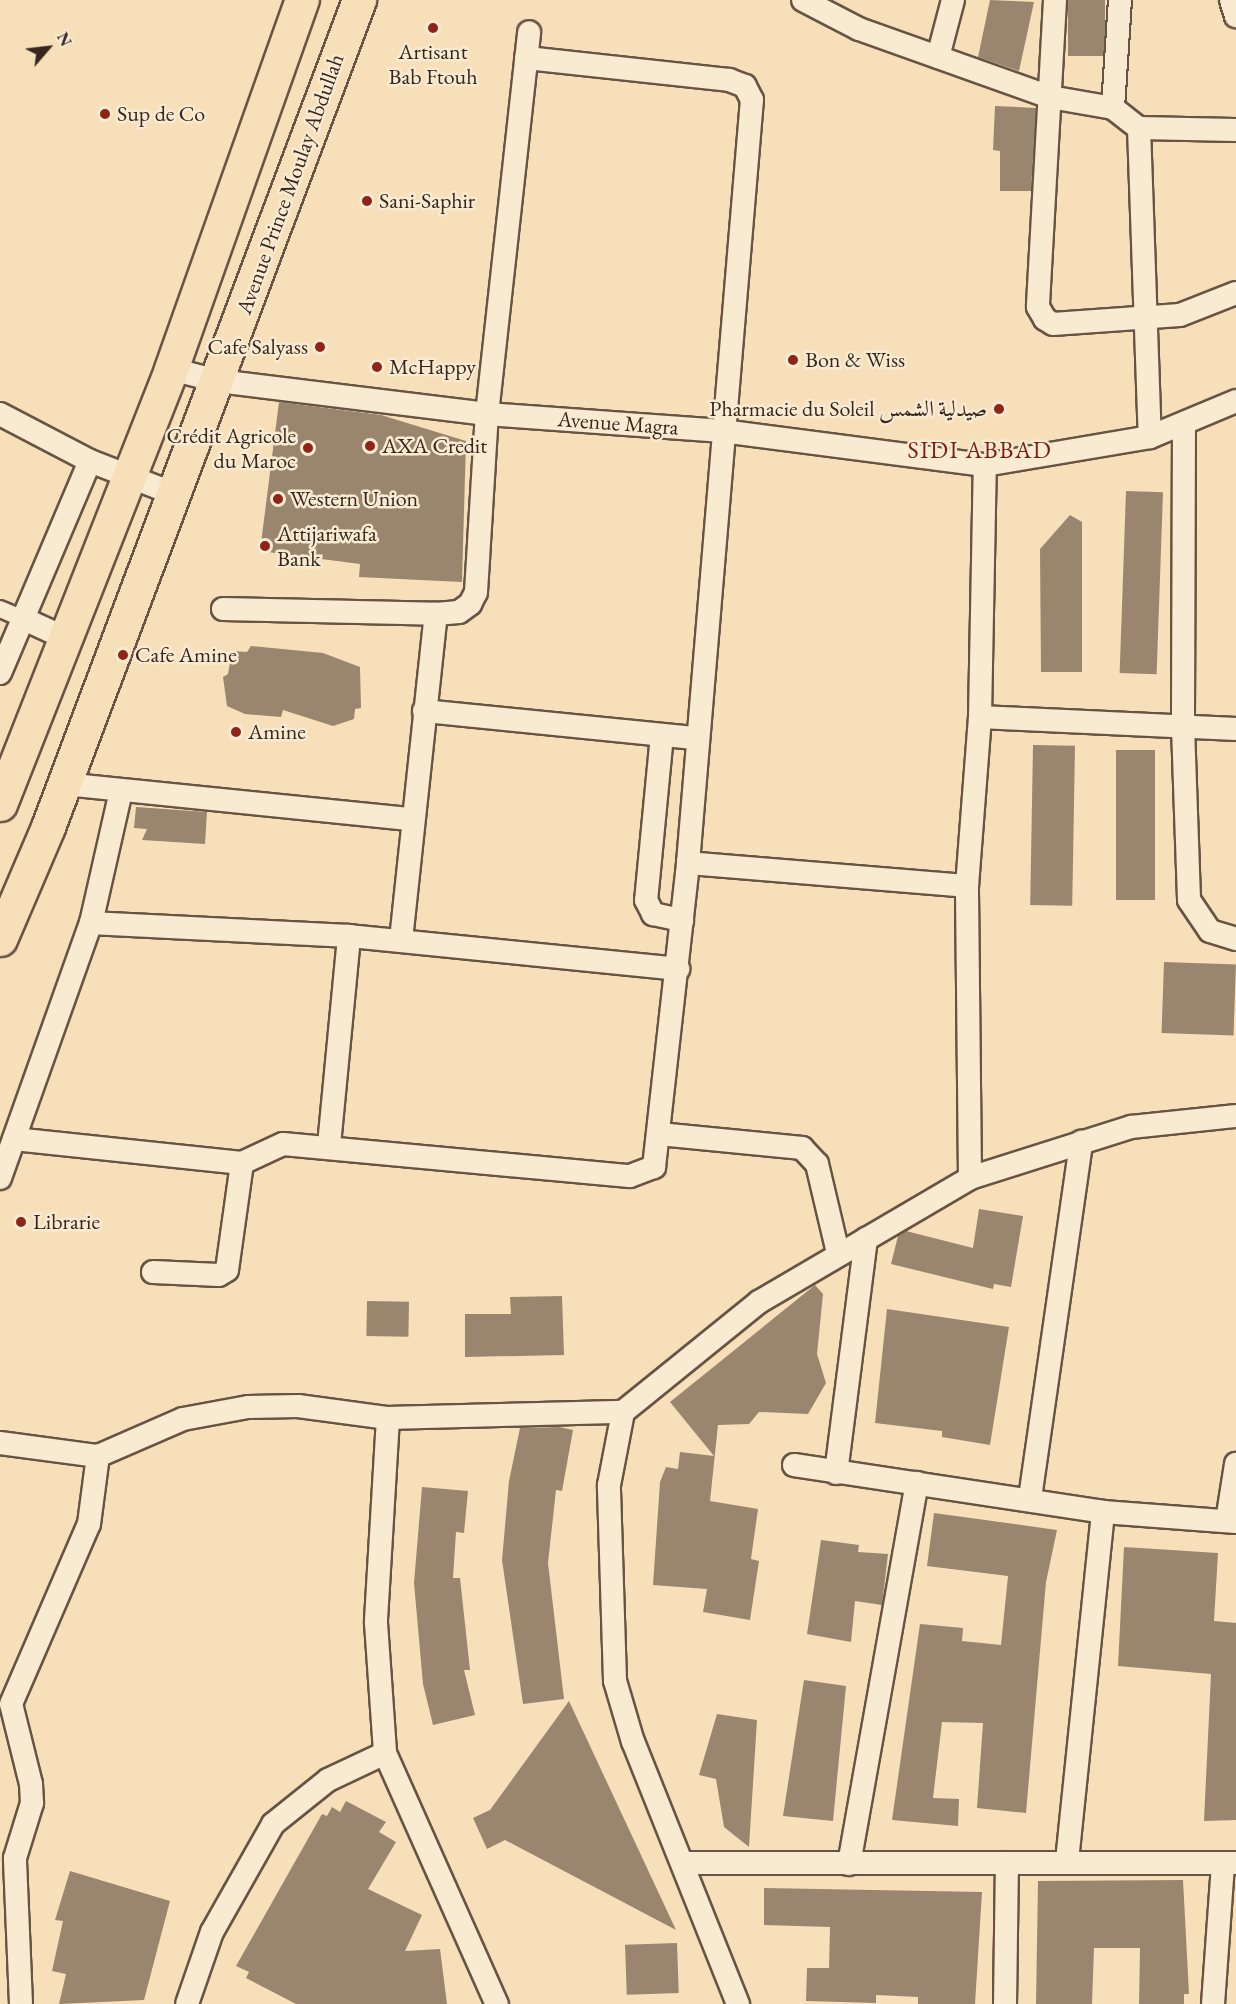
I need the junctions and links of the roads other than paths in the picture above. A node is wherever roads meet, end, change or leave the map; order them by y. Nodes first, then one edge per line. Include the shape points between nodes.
1 (302, 0) edge
2 (359, 0) edge
3 (804, 0) edge
4 (953, 0) edge
5 (1055, 0) edge
6 (1120, 0) edge
7 (1231, 0) edge
8 (1236, 16) edge
9 (529, 32) dead end
10 (938, 57) junction
11 (525, 58) junction
12 (1050, 97) junction
13 (1113, 108) junction
14 (1138, 129) junction
15 (1236, 130) edge
16 (1236, 293) edge
17 (1148, 318) junction
18 (171, 369) junction
19 (218, 381) junction
20 (1236, 401) edge
21 (0, 414) edge
22 (487, 414) junction
23 (1184, 426) junction
24 (722, 431) junction
25 (1150, 437) junction
26 (90, 461) junction
27 (985, 465) junction
28 (129, 478) junction
29 (174, 494) junction
30 (0, 609) edge
31 (223, 609) dead end
32 (436, 614) junction
33 (24, 619) junction
34 (63, 637) junction
35 (0, 673) edge
36 (424, 711) junction
37 (980, 717) junction
38 (1183, 727) junction
39 (1236, 729) edge
40 (662, 735) junction
41 (696, 738) junction
42 (64, 784) junction
43 (121, 791) junction
44 (0, 804) edge
45 (410, 819) junction
46 (688, 863) junction
47 (967, 886) junction
48 (682, 920) junction
49 (91, 923) junction
50 (349, 936) junction
51 (0, 939) edge
52 (1236, 939) edge
53 (401, 940) junction
54 (678, 969) junction
55 (1236, 1116) edge
56 (659, 1134) junction
57 (14, 1139) junction
58 (1081, 1142) junction
59 (329, 1145) junction
60 (242, 1163) junction
61 (0, 1178) edge
62 (970, 1178) junction
63 (866, 1239) junction
64 (838, 1253) junction
65 (153, 1272) dead end
66 (623, 1412) junction
67 (388, 1418) junction
68 (0, 1443) edge
69 (98, 1456) junction
70 (1236, 1464) edge
71 (794, 1465) dead end
72 (836, 1473) junction
73 (917, 1483) junction
74 (1030, 1498) junction
75 (1102, 1512) junction
76 (1232, 1521) edge
77 (385, 1754) junction
78 (9, 1846) edge
79 (1067, 1861) junction
80 (683, 1863) junction
81 (1007, 1863) junction
82 (849, 1864) junction
83 (1229, 1864) edge
84 (21, 2004) edge
85 (187, 2004) edge
86 (497, 2004) edge
87 (738, 2004) edge
88 (1005, 2004) edge
89 (1213, 2004) edge

1 - 18 main road
2 - 19 main road, Avenue Prince Moulay Abdullah
3 - 10 street via 859,29
4 - 10 street
5 - 12 street
6 - 13 street
7 - 8 street
9 - 11 street
10 - 12 street
11 - 22 street
11 - 24 street via 729,80 749,93
12 - 13 street
12 - 17 street via 1038,306 1053,324
13 - 14 street
14 - 15 street
14 - 17 street
16 - 17 street via 1180,315
17 - 25 street
18 - 19 street, Avenue Magra
18 - 28 main road
19 - 22 street, Avenue Magra
19 - 29 main road, Avenue Prince Moulay Abdullah
20 - 23 street, Avenue Magra
21 - 26 street
22 - 24 street, Avenue Magra
22 - 32 street via 476,592 459,612
23 - 25 street, Avenue Magra
23 - 38 street
24 - 27 street, Avenue Magra
24 - 41 street
25 - 27 street, Avenue Magra
26 - 28 street
26 - 33 street
27 - 37 street
28 - 29 street
28 - 34 main road
29 - 42 main road, Avenue Prince Moulay Abdullah
30 - 33 street
31 - 32 street
32 - 36 street
33 - 34 street
33 - 35 street
34 - 44 main road
36 - 40 street
36 - 45 street
37 - 38 street
37 - 47 street
38 - 39 street
38 - 52 street via 1189,900 1210,931
40 - 41 street
40 - 48 street via 646,900 653,915
41 - 46 street
42 - 43 street
42 - 51 main road, Avenue Prince Moulay Abdullah
43 - 45 street
43 - 49 street
45 - 53 street
46 - 47 street
46 - 48 street
47 - 62 street
48 - 54 street
49 - 50 street
49 - 57 street
50 - 53 street
50 - 59 street
53 - 54 street
54 - 56 street
55 - 58 street via 1184,1117
56 - 59 street via 654,1167 630,1176
56 - 64 street via 802,1148 817,1164
57 - 60 street
57 - 61 street
58 - 62 street
58 - 74 street
59 - 60 street via 283,1144
60 - 65 street via 227,1270 219,1275
62 - 63 street
63 - 64 street
63 - 72 street
64 - 66 street via 759,1302
66 - 67 street
66 - 80 street via 609,1485 615,1681
67 - 69 street via 298,1406 248,1407 183,1419
67 - 77 street via 376,1623
68 - 69 street
69 - 78 street via 89,1524 11,1704 31,1784
70 - 76 street
71 - 72 street
72 - 73 street
73 - 74 street
73 - 82 street
74 - 75 street
75 - 76 street
75 - 79 street
77 - 85 street via 328,1780 273,1824 212,1932
77 - 86 street
78 - 84 street
79 - 81 street
79 - 83 street
80 - 82 street
80 - 87 street
81 - 82 street
81 - 88 street
83 - 89 street

